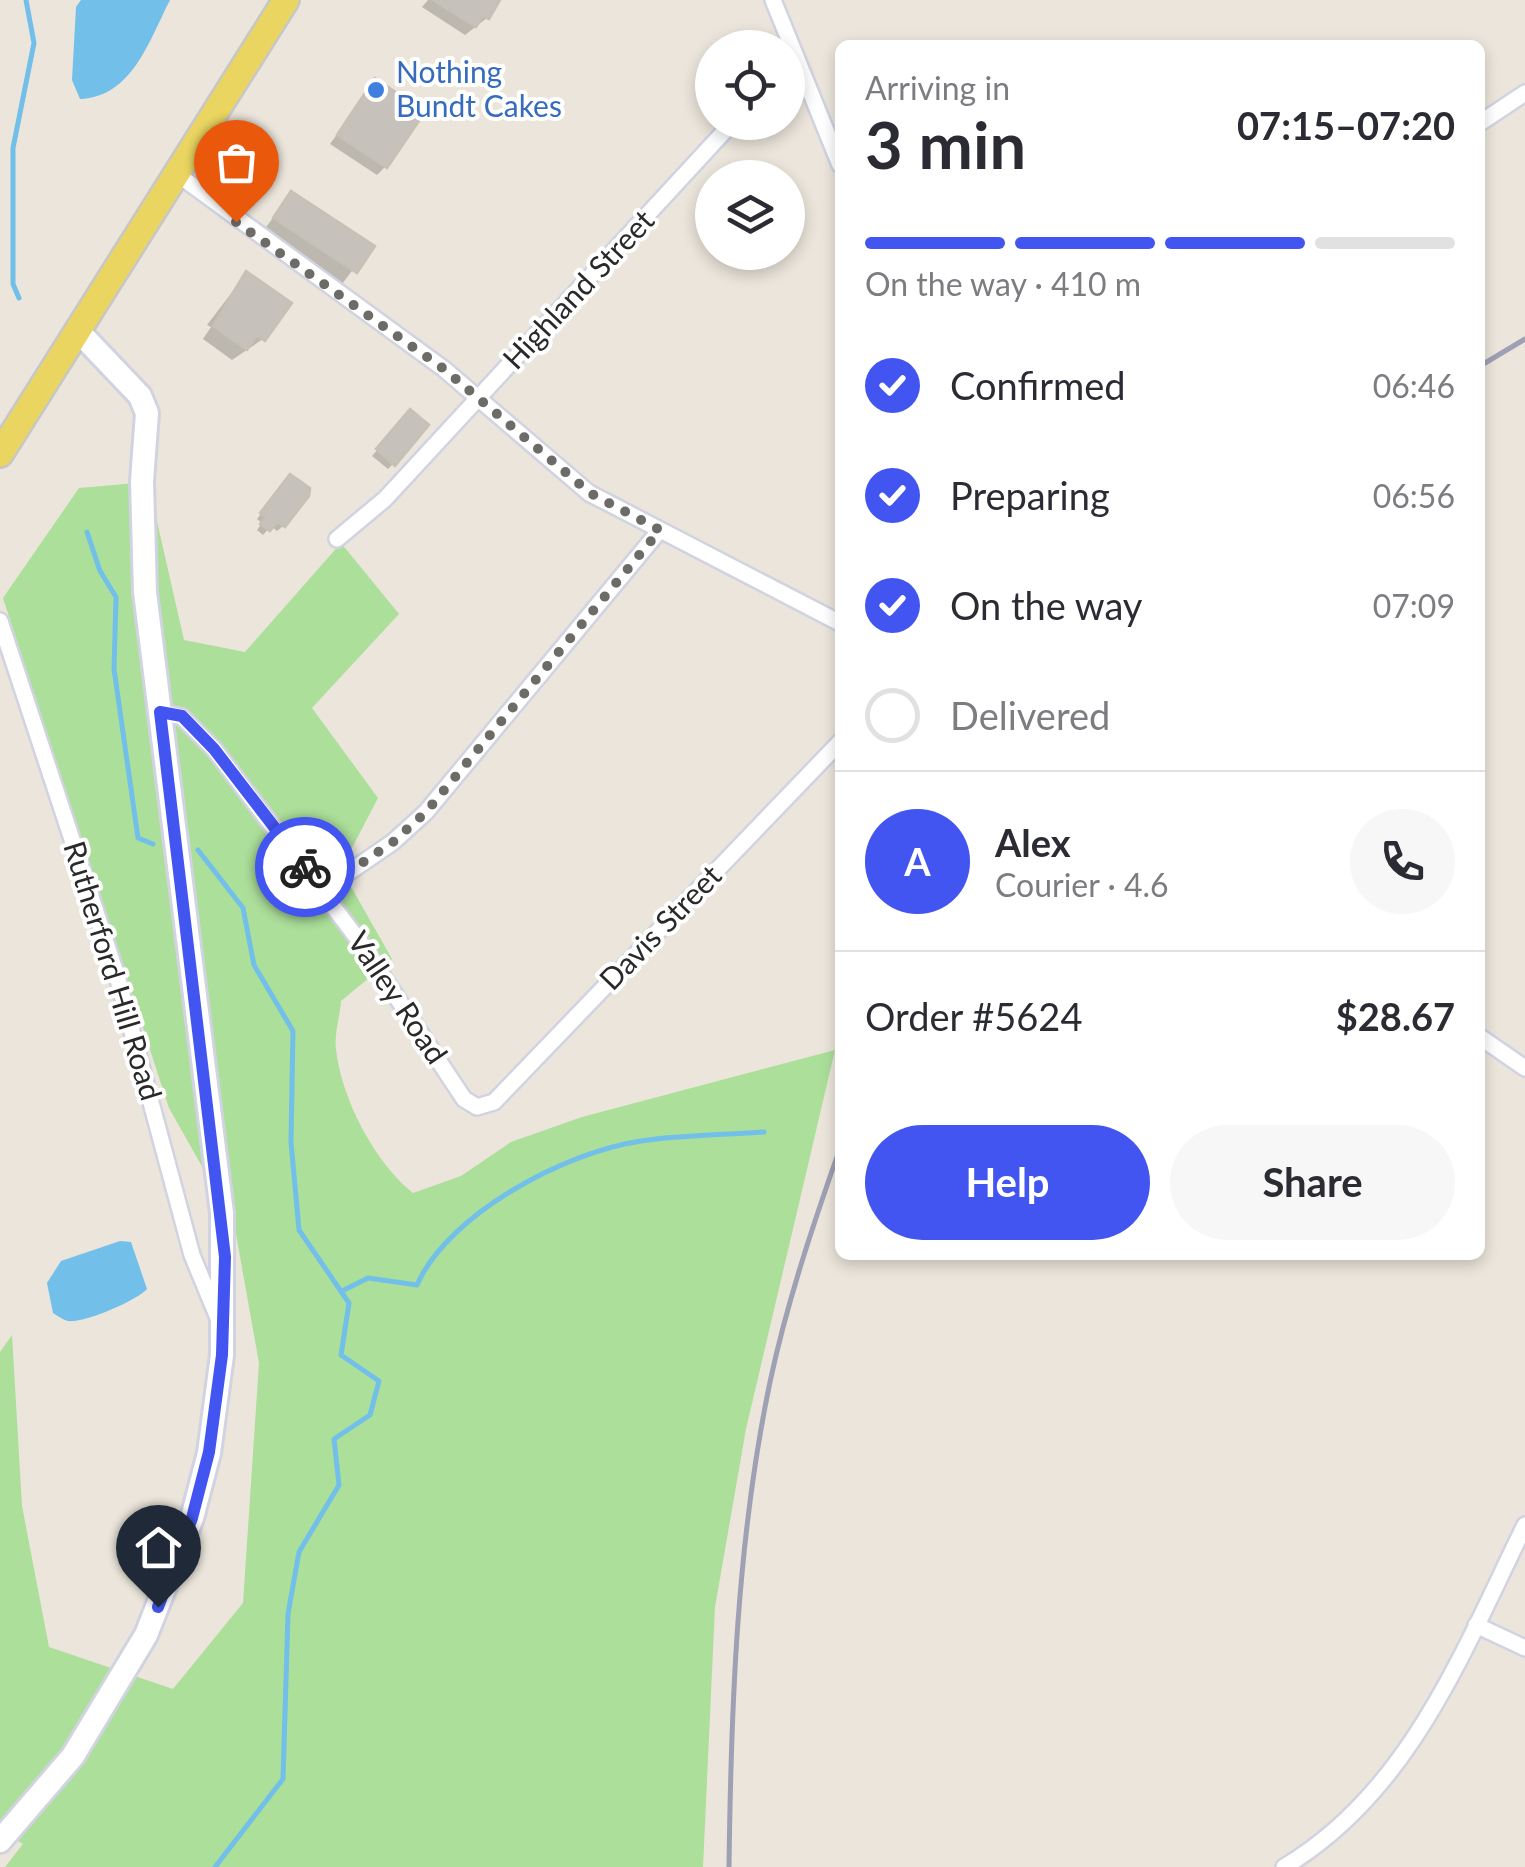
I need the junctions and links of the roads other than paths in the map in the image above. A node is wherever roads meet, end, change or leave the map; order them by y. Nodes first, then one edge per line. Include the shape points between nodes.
1 (286, 0) edge
2 (773, 0) edge
3 (782, 30) edge
4 (805, 89) edge
5 (1525, 93) edge
6 (1485, 119) edge
7 (716, 140) edge
8 (835, 154) edge
9 (178, 174) junction
10 (80, 333) junction
11 (480, 398) junction
12 (0, 454) edge
13 (660, 530) junction
14 (337, 539) dead end
15 (0, 620) edge
16 (835, 620) edge
17 (160, 712) junction
18 (835, 747) edge
19 (322, 890) junction
20 (1485, 1040) edge
21 (1525, 1068) edge
22 (478, 1107) joint
23 (220, 1323) junction
24 (1525, 1525) edge
25 (1476, 1625) junction
26 (1525, 1648) edge
27 (0, 1840) edge
28 (1284, 1867) edge

1 - 9 main road
2 - 3 street
4 - 8 street
5 - 6 street
7 - 11 street, Highland Street
9 - 10 main road
9 - 11 street
10 - 12 main road
10 - 17 street via 140,396 147,414 142,549
11 - 13 street via 590,493
11 - 14 street, Highland Street via 385,500
13 - 16 street
13 - 19 street via 426,812
15 - 23 street, Rutherford Hill Road via 118,976 192,1256
17 - 19 street, Valley Road via 182,716 214,749
17 - 23 street via 222,1213
18 - 22 street, Davis Street via 494,1102
19 - 22 street, Valley Road via 464,1100
20 - 21 street
23 - 27 street via 209,1452 171,1579 112,1698
24 - 25 street
25 - 26 street
25 - 28 street via 1432,1710 1376,1792 1339,1829

